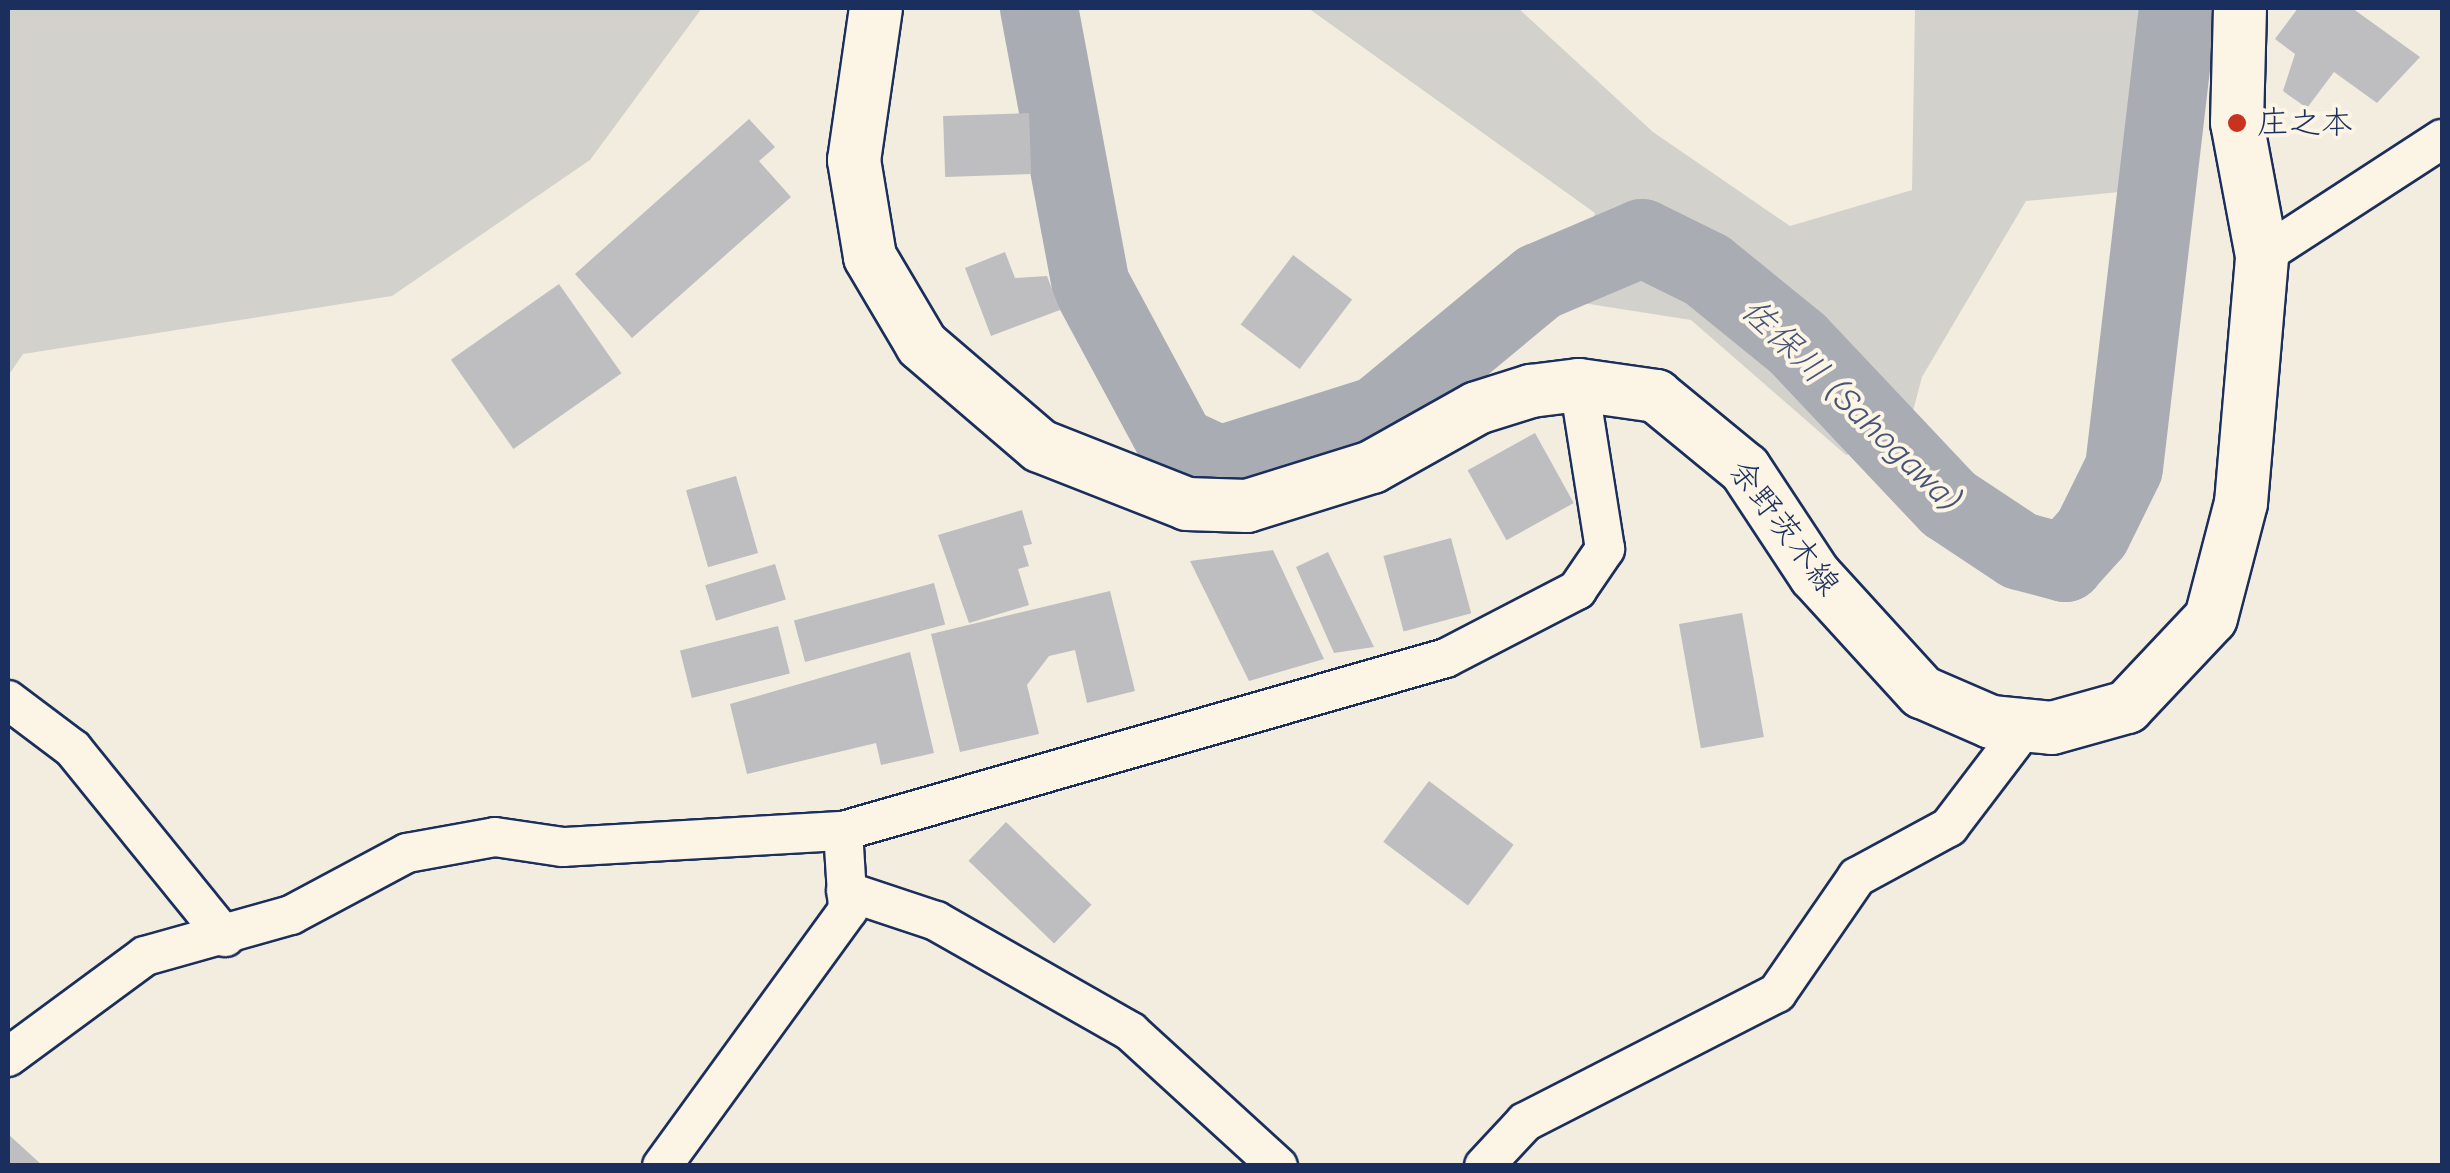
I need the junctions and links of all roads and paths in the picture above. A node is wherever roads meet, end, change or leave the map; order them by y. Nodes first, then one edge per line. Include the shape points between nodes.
1 (876, 8) edge
2 (2240, 8) edge
3 (2442, 139) edge
4 (2262, 256) junction
5 (1580, 385) junction
6 (8, 700) edge
7 (2026, 726) junction
8 (843, 831) junction
9 (846, 892) junction
10 (225, 938) junction
11 (8, 1057) edge
12 (662, 1166) edge
13 (1278, 1166) edge
14 (1484, 1166) edge

1 - 5 main road, 余野茨木線 via 854,160 870,257 922,345 1040,446 1187,504 1247,506 1372,467 1477,408
2 - 4 main road, 余野茨木線 via 2237,123
3 - 4 street
4 - 7 main road, 余野茨木線 via 2241,503 2211,618 2127,707 2052,728
5 - 7 main road, 余野茨木線 via 1656,396 1702,429 1746,469 1814,575 1922,692 1991,722
5 - 8 street via 1605,549 1578,590 1446,658
6 - 10 street via 73,748
7 - 14 street via 1949,827 1857,877 1777,993 1525,1122
8 - 9 street
8 - 10 street via 563,846 495,837 407,853 291,915
9 - 12 street via 848,910
9 - 13 street via 936,921 1131,1032
10 - 11 street via 145,956

